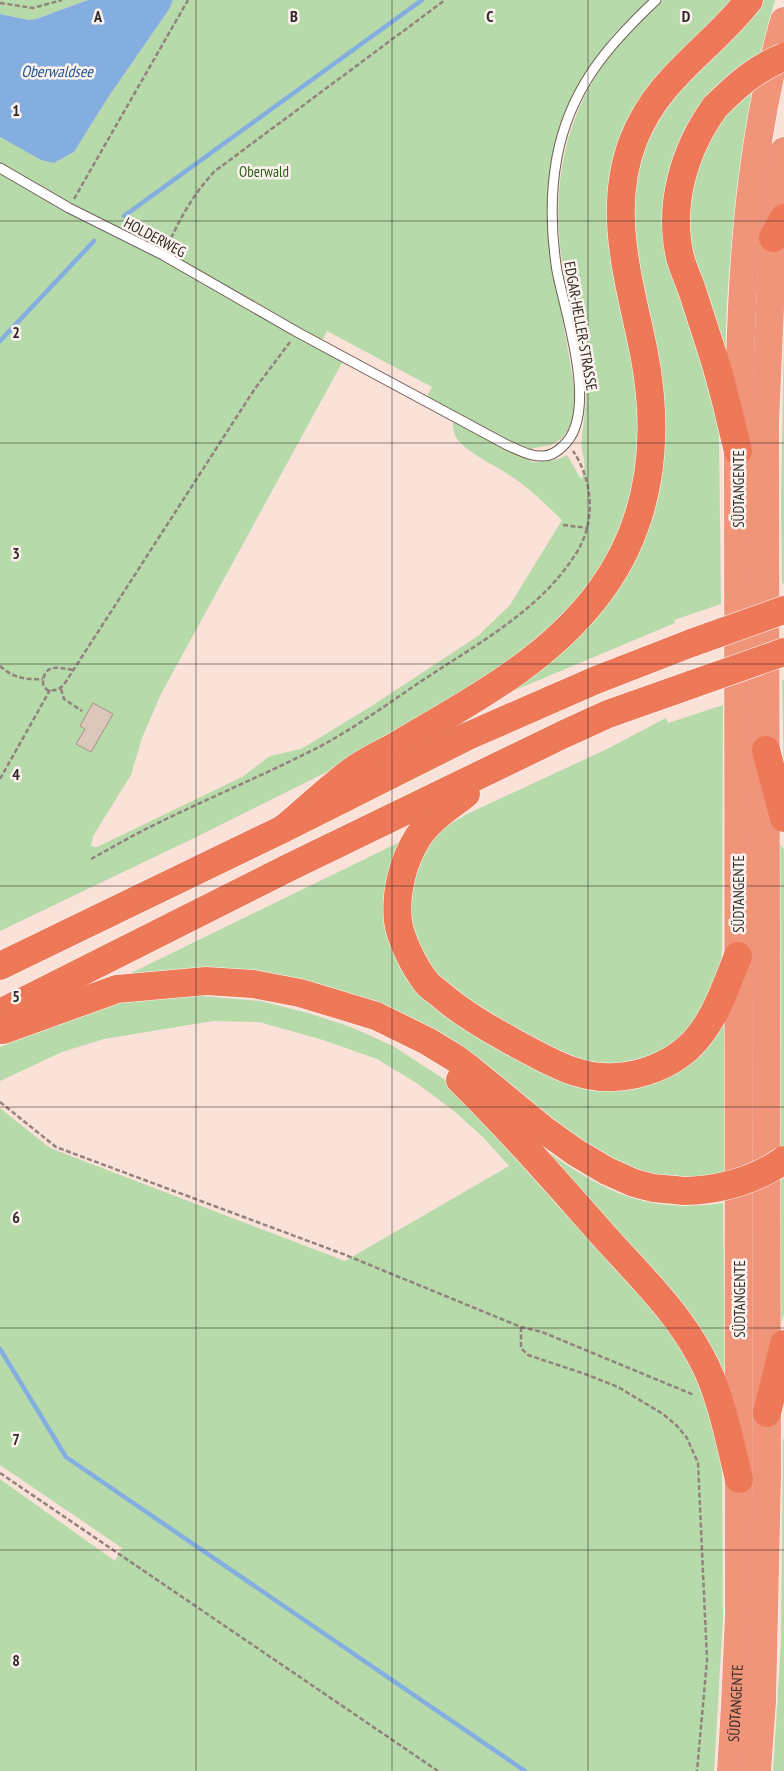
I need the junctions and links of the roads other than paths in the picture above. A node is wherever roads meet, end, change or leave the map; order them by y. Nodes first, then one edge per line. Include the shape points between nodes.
1 (656, 0) edge
2 (749, 0) edge
3 (784, 20) edge
4 (784, 57) edge
5 (784, 152) edge
6 (0, 168) edge
7 (779, 228) edge
8 (297, 332) joint
9 (738, 451) junction
10 (784, 610) edge
11 (784, 652) edge
12 (766, 750) junction
13 (513, 758) junction
14 (784, 818) edge
15 (283, 829) junction
16 (738, 956) junction
17 (0, 966) edge
18 (0, 1013) edge
19 (0, 1030) edge
20 (408, 1032) junction
21 (784, 1160) edge
22 (784, 1344) edge
23 (767, 1413) junction
24 (740, 1479) junction
25 (731, 1771) edge
26 (757, 1771) edge

1 - 8 lane, EDGAR-HELLER-STRASSE via 593,69 575,102 557,157 552,230 580,391 579,414 566,444 544,456 507,445
2 - 15 highway via 658,95 638,128 624,171 620,209 623,256 647,374 652,431 645,491 638,518 616,567 582,614 538,655 464,706 353,770
3 - 9 highway, SÜDTANGENTE via 768,85 752,178 740,340
4 - 9 highway, bridge via 753,72 704,122 684,166 677,196 680,257 716,363
5 - 7 highway, SÜDTANGENTE
6 - 8 lane, HOLDERWEG
7 - 12 highway, SÜDTANGENTE via 765,423
9 - 16 highway, SÜDTANGENTE
10 - 15 highway, bridge via 596,680 468,736
11 - 13 highway, bridge via 608,714
12 - 14 highway
12 - 23 highway, SÜDTANGENTE
13 - 16 highway via 438,814 419,836 405,864 399,892 398,922 409,954 427,983 478,1023 554,1064 574,1072 614,1078 652,1069 688,1048 705,1028 717,1006
13 - 18 highway
15 - 17 highway
16 - 24 highway, SÜDTANGENTE
19 - 20 highway via 117,990 206,981 252,984 300,993 376,1016
20 - 21 highway, bridge via 455,1058 543,1129 590,1162 634,1183 685,1191 717,1188 739,1183
20 - 24 highway via 500,1121 686,1330 715,1389
22 - 23 highway
23 - 26 highway, SÜDTANGENTE via 764,1646
24 - 25 highway, SÜDTANGENTE

